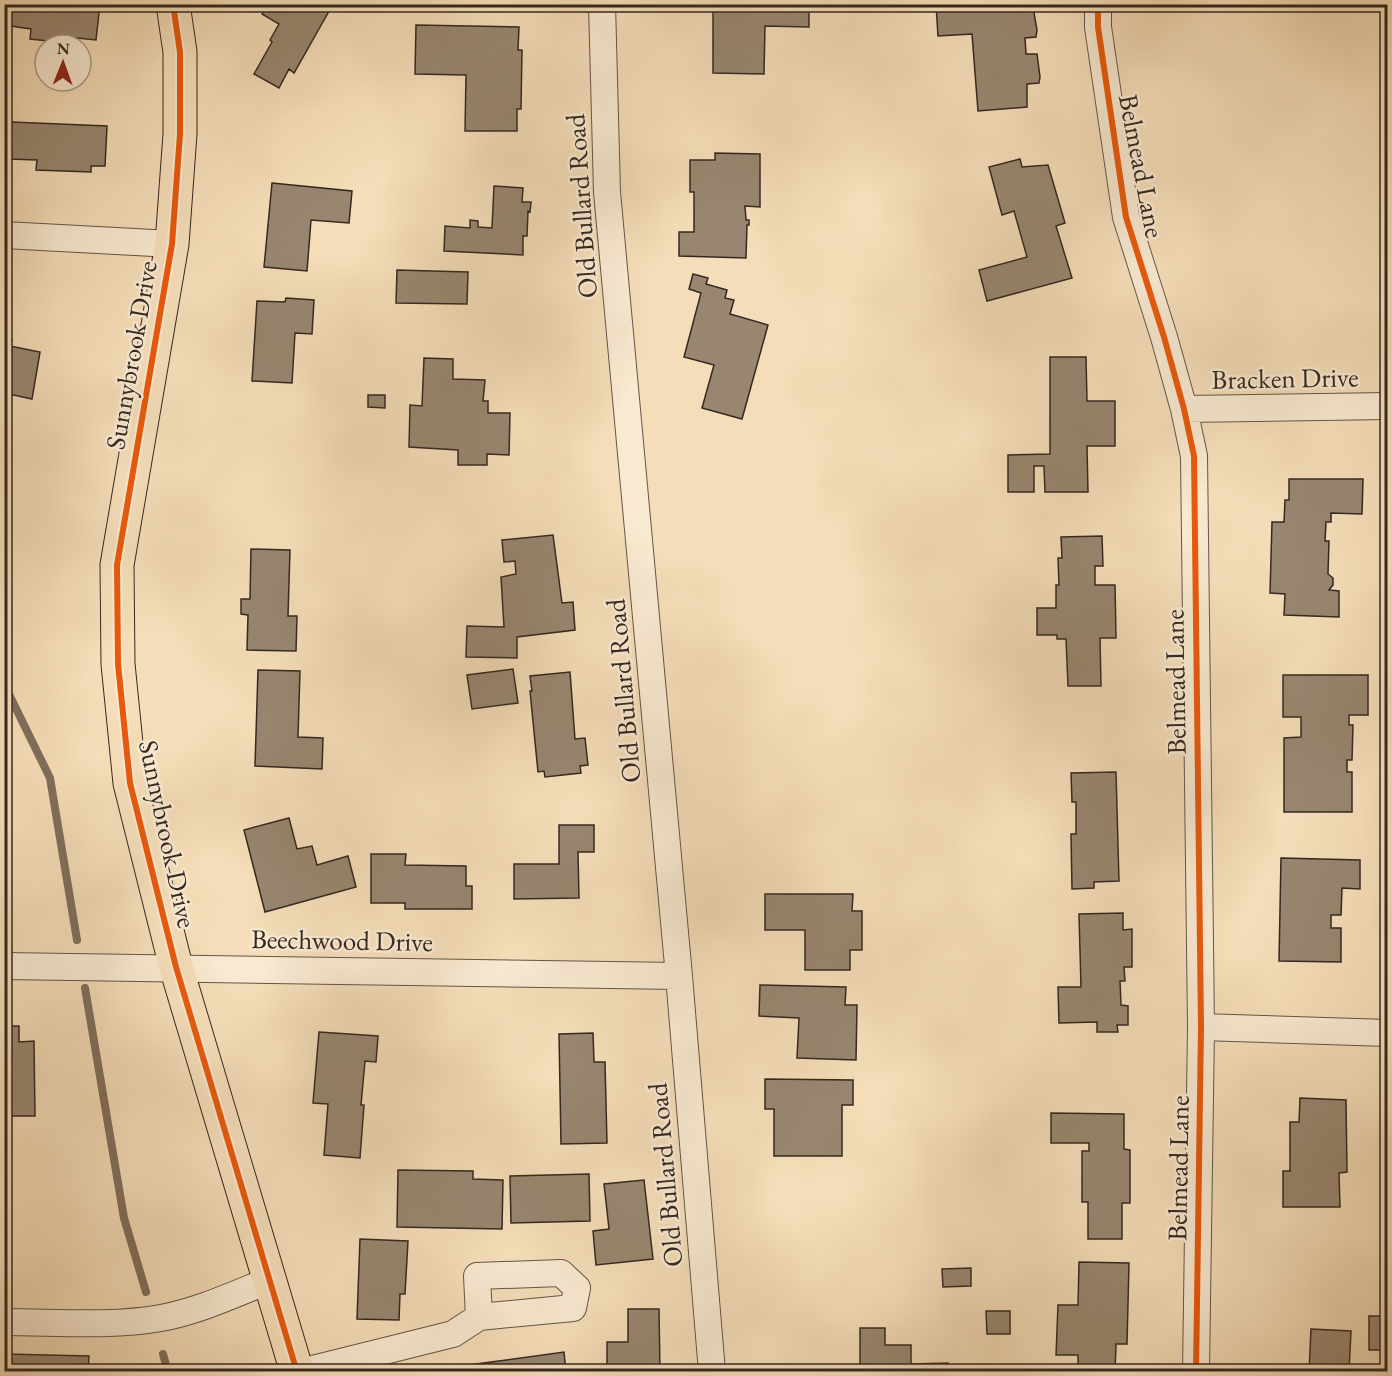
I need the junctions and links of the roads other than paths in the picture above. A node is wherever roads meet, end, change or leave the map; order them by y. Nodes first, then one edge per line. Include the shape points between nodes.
1 (173, 4) edge
2 (602, 4) edge
3 (1098, 4) edge
4 (4, 236) edge
5 (172, 244) junction
6 (1388, 406) edge
7 (1184, 409) junction
8 (4, 966) edge
9 (176, 967) junction
10 (679, 976) junction
11 (1201, 1027) junction
12 (1388, 1033) edge
13 (270, 1280) junction
14 (479, 1317) dead end
15 (4, 1322) edge
16 (298, 1371) edge
17 (712, 1371) edge
18 (1196, 1371) edge

1 - 5 main road, Sunnybrook Drive via 180,52 180,134
2 - 10 street, Old Bullard Road via 607,192
3 - 7 street, Belmead Lane via 1126,217
4 - 5 street
5 - 9 main road, Sunnybrook Drive via 117,565 118,664 130,783
6 - 7 street, Bracken Drive
7 - 11 street, Belmead Lane via 1194,456
8 - 9 street, Beechwood Drive
9 - 10 street, Beechwood Drive
9 - 13 main road, Sunnybrook Drive
10 - 17 street, Old Bullard Road
11 - 12 street
11 - 18 street, Belmead Lane
13 - 15 street via 208,1305 164,1317 130,1322
13 - 16 main road, Sunnybrook Drive
14 - 16 street via 453,1334

